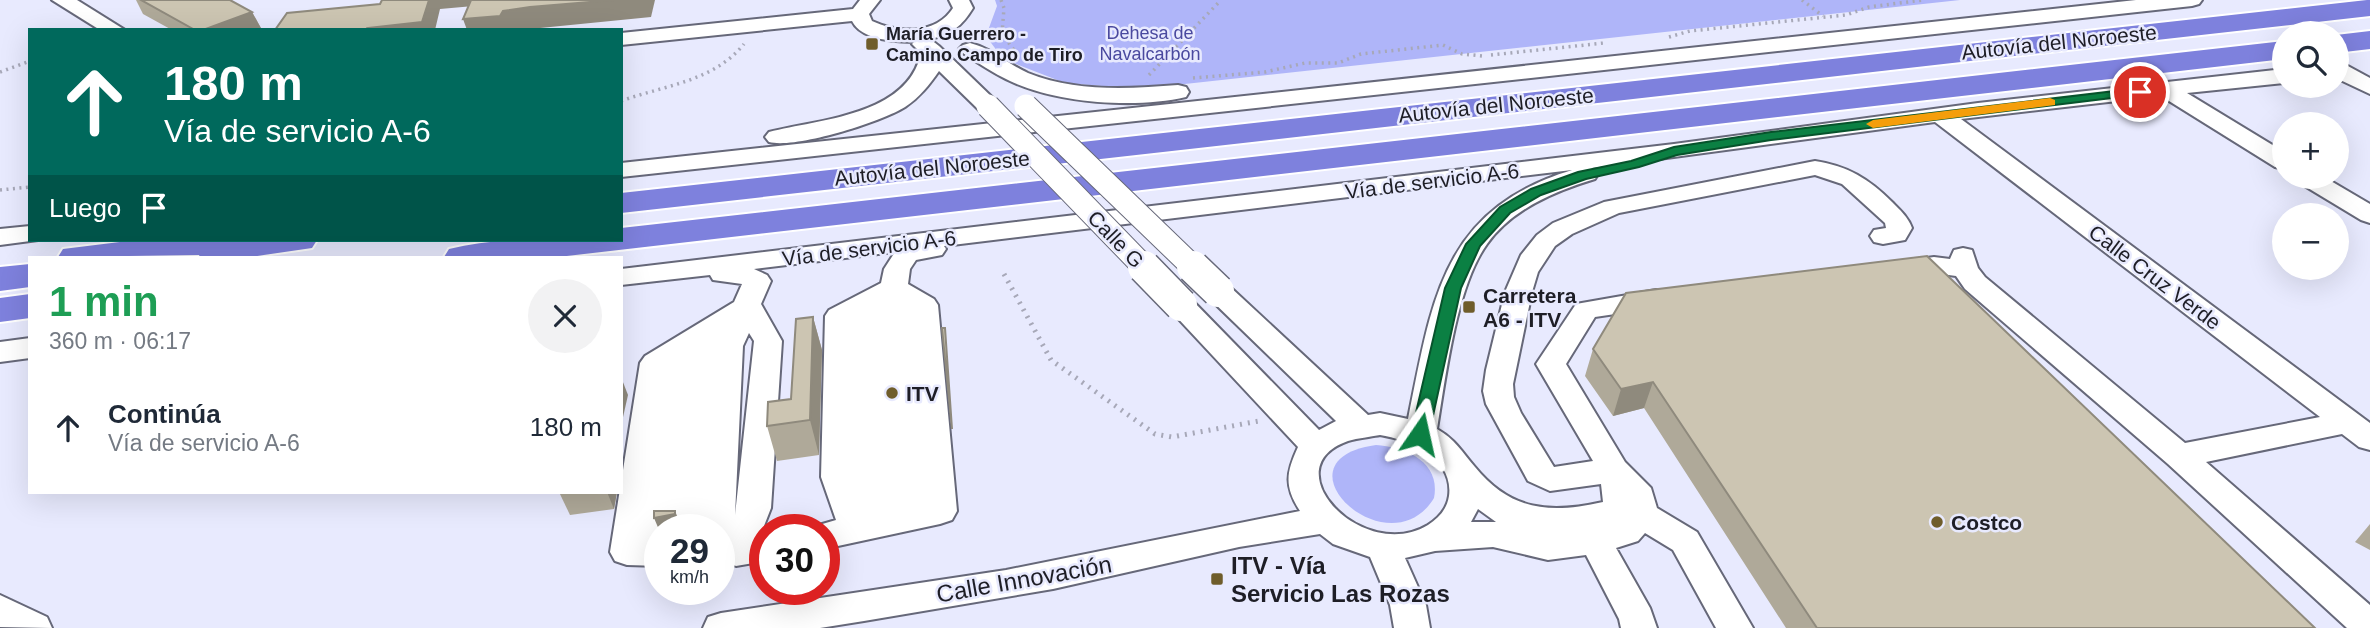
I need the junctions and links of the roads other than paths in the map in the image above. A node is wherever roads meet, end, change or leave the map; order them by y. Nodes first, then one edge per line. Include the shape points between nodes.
1 (65, 0) edge
2 (959, 0) edge
3 (2135, 0) edge
4 (2192, 0) edge
5 (2360, 0) edge
6 (865, 7) edge
7 (2370, 8) edge
8 (2254, 20) junction
9 (952, 23) junction
10 (112, 28) edge
11 (913, 35) junction
12 (623, 38) edge
13 (2370, 40) edge
14 (970, 49) junction
15 (932, 50) junction
16 (2272, 51) edge
17 (2349, 54) edge
18 (2349, 63) edge
19 (2370, 66) edge
20 (2349, 71) edge
21 (2272, 77) edge
22 (2370, 87) edge
23 (2165, 89) junction
24 (1941, 115) junction
25 (1167, 142) junction
26 (1674, 151) junction
27 (2272, 155) edge
28 (623, 161) edge
29 (623, 170) edge
30 (2327, 189) edge
31 (623, 196) edge
32 (623, 203) edge
33 (2370, 215) edge
34 (1040, 229) junction
35 (28, 234) edge
36 (1883, 236) dead end
37 (0, 237) edge
38 (623, 239) edge
39 (220, 242) edge
40 (284, 242) edge
41 (598, 242) edge
42 (86, 256) edge
43 (178, 256) edge
44 (471, 256) edge
45 (28, 262) edge
46 (0, 266) edge
47 (1875, 272) edge
48 (28, 275) edge
49 (623, 278) edge
50 (623, 278) edge
51 (0, 279) edge
52 (894, 287) junction
53 (1686, 296) edge
54 (28, 306) edge
55 (748, 306) junction
56 (0, 310) edge
57 (28, 348) edge
58 (0, 352) edge
59 (0, 362) edge
60 (28, 364) edge
61 (1359, 425) junction
62 (2359, 430) edge
63 (1420, 434) junction
64 (1315, 446) junction
65 (2179, 456) junction
66 (1614, 470) junction
67 (1464, 476) junction
68 (664, 514) edge
69 (689, 514) edge
70 (732, 514) edge
71 (839, 514) edge
72 (1642, 515) junction
73 (1324, 521) junction
74 (840, 532) edge
75 (1595, 541) junction
76 (1409, 543) junction
77 (644, 553) edge
78 (0, 610) edge
79 (1410, 616) edge
80 (2370, 627) edge
81 (34, 628) edge
82 (722, 628) edge
83 (1639, 628) edge
84 (1735, 628) edge

1 - 10 street
2 - 9 street via 963,8
3 - 14 street via 1659,51 1147,94 1058,89 1019,77
4 - 29 street
5 - 8 highway
6 - 11 street via 860,20 872,30
6 - 12 street via 748,26
7 - 8 highway, Autovía del Noroeste
8 - 25 highway, Autovía del Noroeste
9 - 11 street
9 - 14 street, Calle G
11 - 15 street, Calle G
13 - 17 highway
14 - 61 street, Calle G, bridge
15 - 28 street via 928,75 917,90 877,113 797,134
15 - 64 street, Calle G, bridge
16 - 38 highway, Autovía del Noroeste
18 - 19 street
20 - 22 street
21 - 23 street, Vía de servicio A-6
23 - 24 street, Vía de servicio A-6
23 - 27 street
24 - 26 street, Vía de servicio A-6
24 - 62 street, Calle Cruz Verde
25 - 31 highway via 1130,140
25 - 32 highway, Autovía del Noroeste
26 - 34 street, Vía de servicio A-6
26 - 63 street via 1536,192 1505,210 1473,244 1453,288
30 - 33 street
34 - 49 street, Vía de servicio A-6
34 - 52 street via 907,254 897,269
35 - 37 street
36 - 66 street via 1896,234 1897,220 1852,178 1815,168 1613,207 1587,215 1549,237 1531,257 1519,282 1499,397 1539,473 1549,479
39 - 42 highway
40 - 43 highway
41 - 44 highway
45 - 46 highway
47 - 65 street via 1964,262 1975,283
48 - 51 highway
50 - 55 street via 740,273 757,281
52 - 71 street via 839,316
52 - 74 street via 886,309 888,497
52 - 74 street via 924,305 940,511
53 - 66 street via 1586,310 1551,364
54 - 56 highway
55 - 68 street via 683,357
55 - 69 street via 706,350
55 - 70 street
55 - 77 street via 655,363 627,552
57 - 58 street
59 - 60 street
61 - 63 street via 1400,427
61 - 64 street via 1335,432
62 - 65 street
63 - 67 street via 1454,459
64 - 73 street via 1302,474 1304,491
65 - 80 street
66 - 67 street via 1621,497 1618,510 1606,517 1539,520 1506,513
66 - 72 street via 1639,497
67 - 76 street via 1467,494 1451,526
72 - 75 street via 1626,532
72 - 84 street via 1685,541
73 - 76 street via 1361,541
73 - 82 street, Calle Innovación via 1231,535 991,587
75 - 76 street via 1548,547 1493,534
75 - 83 street
76 - 79 street
78 - 81 street

